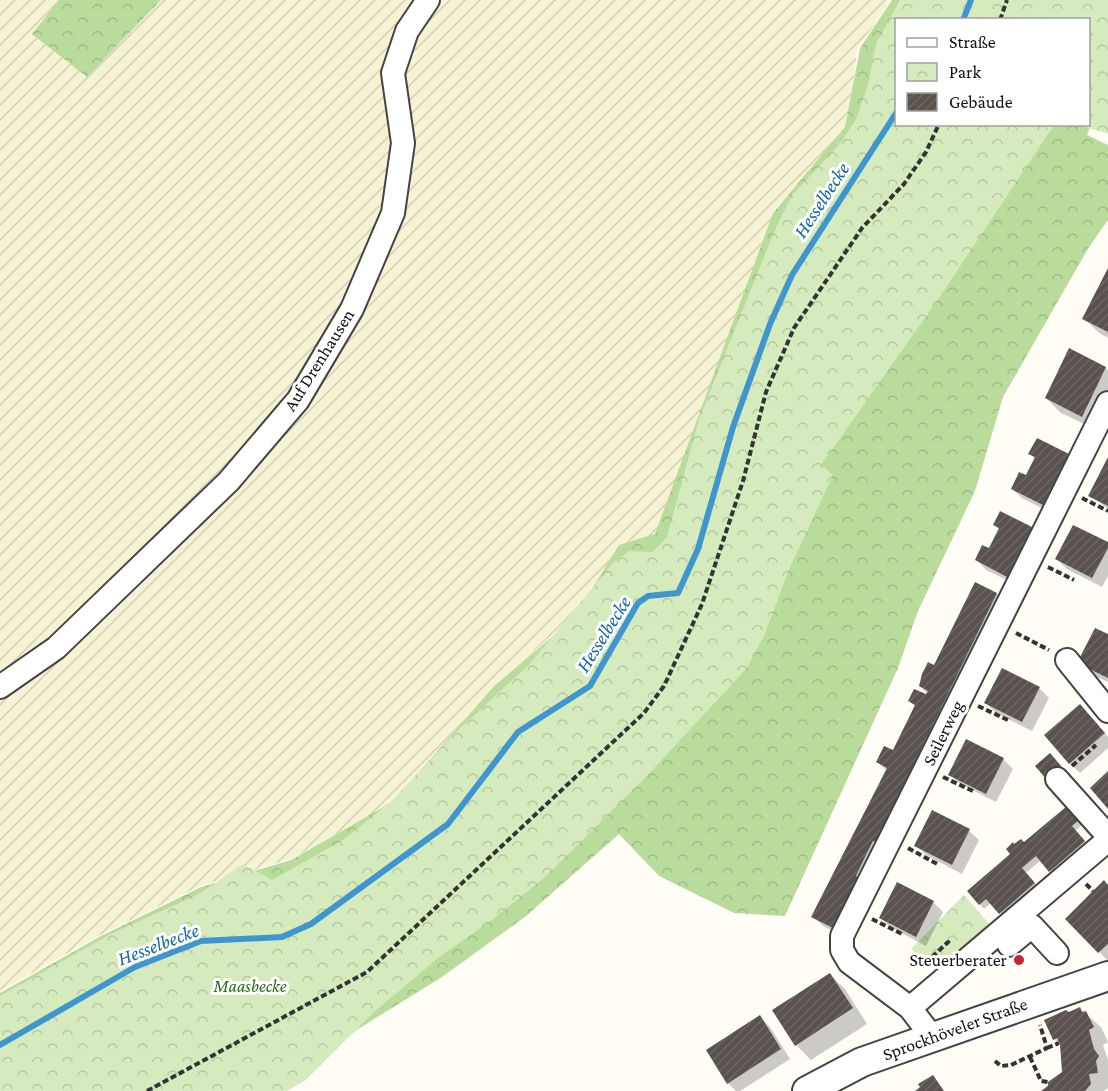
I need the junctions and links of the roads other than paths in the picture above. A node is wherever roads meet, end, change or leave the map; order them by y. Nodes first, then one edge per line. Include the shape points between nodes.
1 (428, 0) edge
2 (1108, 404) edge
3 (1067, 660) road end
4 (0, 687) edge
5 (1108, 711) edge
6 (1057, 779) road end
7 (1108, 838) edge
8 (1057, 953) dead end
9 (1108, 976) edge
10 (910, 1008) junction
11 (933, 1038) junction
12 (807, 1091) edge

1 - 4 street, Auf Drenhausen via 407,31 393,73 403,143 393,213 352,309 298,400 229,481 56,648
2 - 10 street, Seilerweg via 842,936 842,950 849,962
3 - 5 street
6 - 7 street
7 - 10 street
8 - 10 street via 1032,926 956,989
9 - 11 street, Sprockhöveler Straße
10 - 11 street, Seilerweg
11 - 12 street, Sprockhöveler Straße via 862,1062

